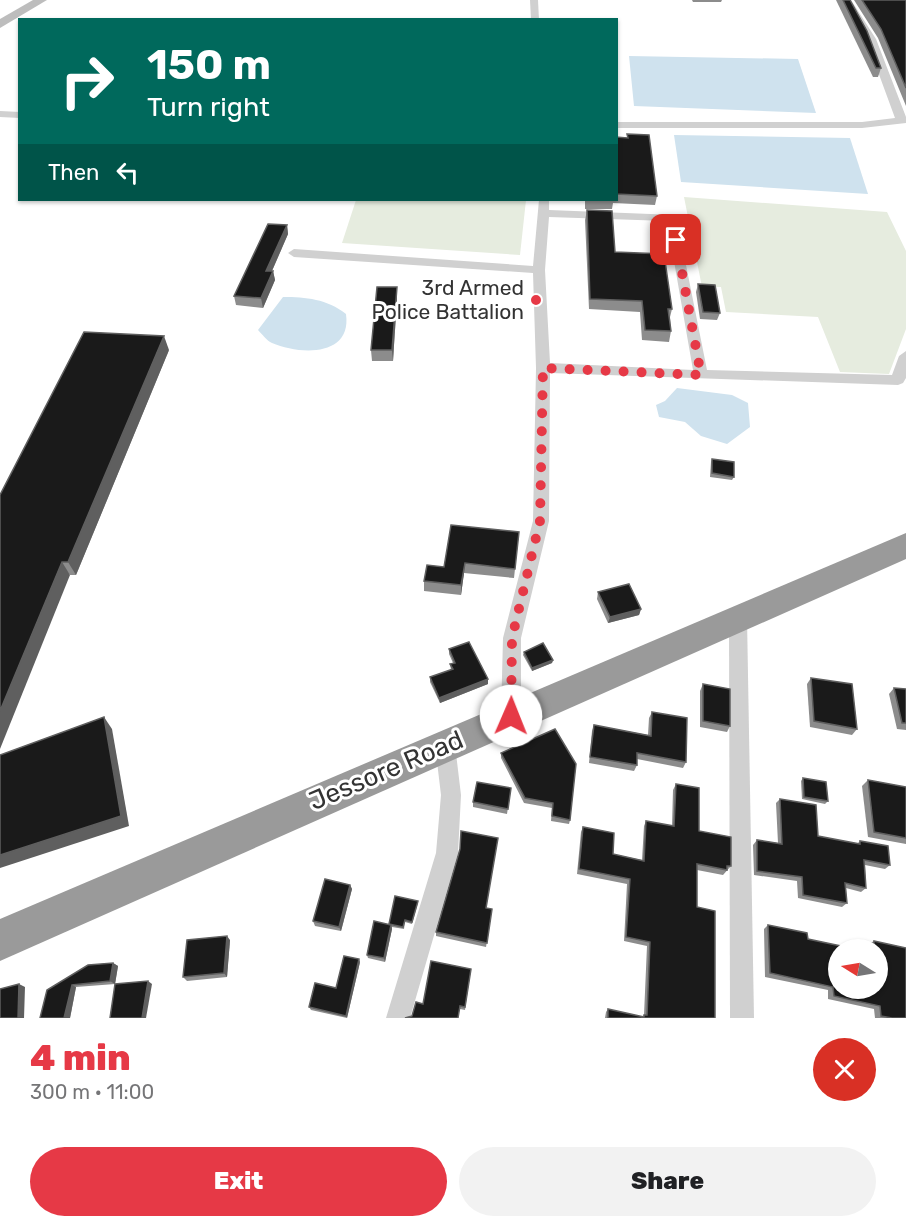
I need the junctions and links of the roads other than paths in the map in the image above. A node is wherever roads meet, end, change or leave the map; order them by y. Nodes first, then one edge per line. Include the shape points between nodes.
1 (39, 0) edge
2 (534, 0) edge
3 (847, 0) edge
4 (535, 18) edge
5 (0, 23) edge
6 (0, 114) edge
7 (18, 115) edge
8 (904, 120) edge
9 (618, 125) edge
10 (544, 206) edge
11 (294, 253) dead end
12 (538, 270) junction
13 (906, 356) edge
14 (543, 368) junction
15 (701, 375) junction
16 (906, 545) edge
17 (738, 618) junction
18 (511, 716) junction
19 (445, 744) junction
20 (0, 940) edge
21 (398, 1018) edge
22 (742, 1018) edge

1 - 5 street
2 - 4 street
3 - 8 street via 871,39
6 - 7 street
8 - 9 street via 862,125
10 - 12 street
10 - 15 street via 672,218
11 - 12 street
12 - 14 street
13 - 15 street via 898,380
14 - 15 street
14 - 18 street via 540,521 512,638
16 - 17 highway, Jessore Road
17 - 18 highway, Jessore Road
17 - 22 street
18 - 19 highway, Jessore Road
19 - 20 highway, Jessore Road
19 - 21 street via 451,795 447,853

